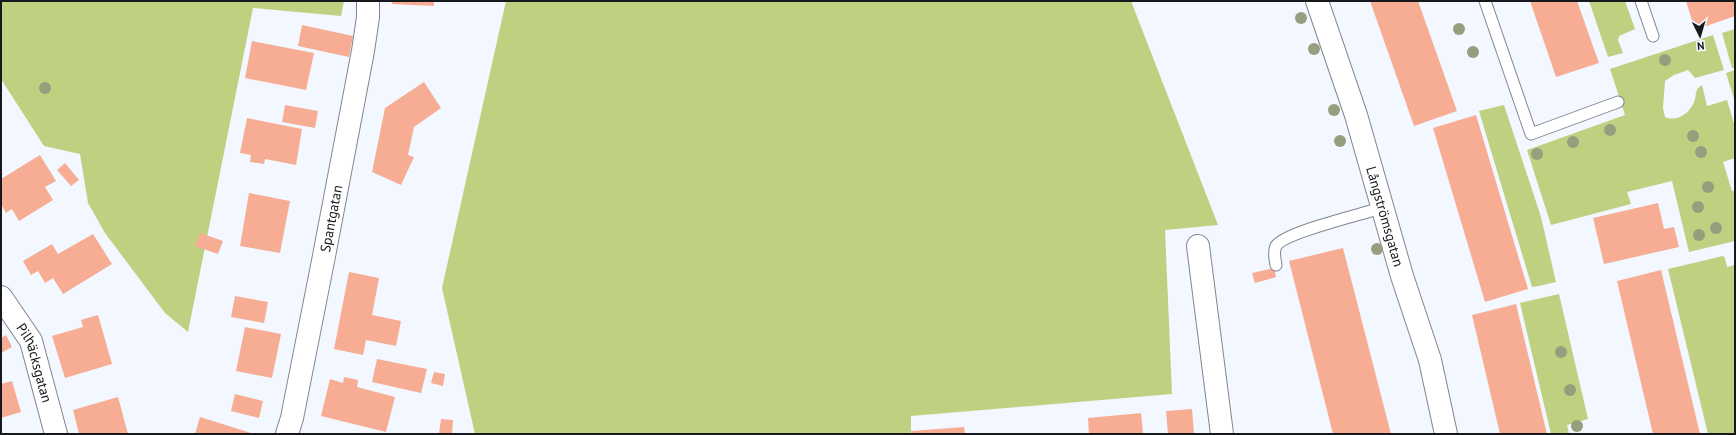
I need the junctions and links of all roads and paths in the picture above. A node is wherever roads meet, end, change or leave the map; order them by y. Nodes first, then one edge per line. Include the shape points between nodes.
1 (368, 1) edge
2 (1317, 1) edge
3 (1485, 1) edge
4 (1642, 1) edge
5 (1653, 36) dead end
6 (1618, 102) dead end
7 (1384, 207) junction
8 (1198, 246) dead end
9 (1276, 265) dead end
10 (1, 297) edge
11 (56, 434) edge
12 (287, 434) edge
13 (1222, 434) edge
14 (1446, 434) edge

1 - 12 street, Spantgatan via 363,51 329,233
2 - 7 street, Långströmsgatan
3 - 6 lane via 1531,134
4 - 5 lane
7 - 9 lane via 1306,230 1283,240 1276,246
7 - 14 street, Långströmsgatan via 1402,276 1430,360
8 - 13 street
10 - 11 street, Pilhäcksgatan via 31,341

